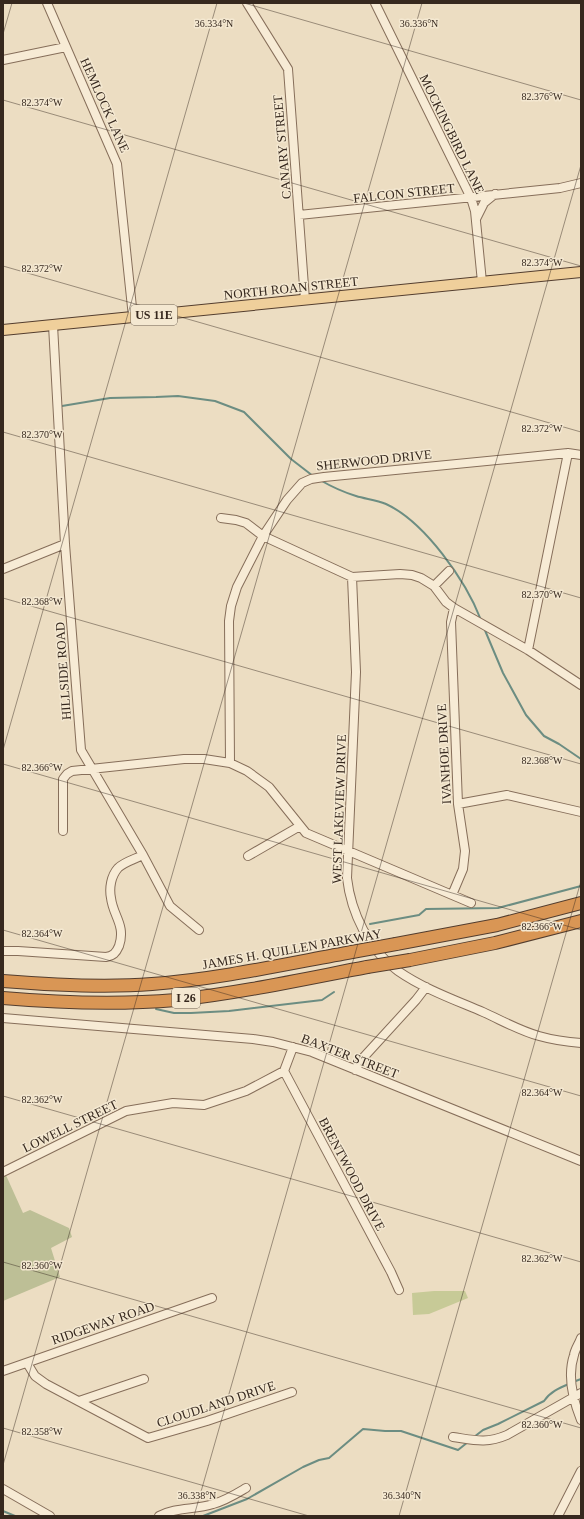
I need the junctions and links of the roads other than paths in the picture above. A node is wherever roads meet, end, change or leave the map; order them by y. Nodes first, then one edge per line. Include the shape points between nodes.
1 (47, 3) edge
2 (247, 3) edge
3 (375, 3) edge
4 (66, 48) junction
5 (3, 60) edge
6 (581, 183) edge
7 (495, 194) junction
8 (471, 198) junction
9 (299, 215) junction
10 (476, 220) junction
11 (581, 272) edge
12 (482, 282) junction
13 (305, 300) junction
14 (134, 317) junction
15 (53, 325) junction
16 (3, 330) edge
17 (568, 453) junction
18 (581, 455) edge
19 (221, 518) dead end
20 (264, 536) junction
21 (65, 544) junction
22 (3, 569) edge
23 (448, 571) dead end
24 (352, 577) junction
25 (434, 586) junction
26 (454, 608) junction
27 (528, 650) junction
28 (581, 685) edge
29 (230, 763) junction
30 (94, 770) junction
31 (458, 804) junction
32 (581, 812) edge
33 (300, 826) junction
34 (63, 831) dead end
35 (347, 850) junction
36 (143, 855) junction
37 (248, 856) dead end
38 (452, 896) junction
39 (471, 903) dead end
40 (581, 903) edge
41 (581, 921) edge
42 (199, 930) dead end
43 (3, 951) edge
44 (3, 981) edge
45 (426, 987) junction
46 (3, 998) edge
47 (3, 1018) edge
48 (581, 1043) edge
49 (293, 1047) junction
50 (356, 1070) junction
51 (284, 1071) junction
52 (581, 1161) edge
53 (3, 1172) edge
54 (399, 1290) dead end
55 (212, 1298) dead end
56 (581, 1338) edge
57 (27, 1363) junction
58 (3, 1371) edge
59 (144, 1379) dead end
60 (292, 1392) dead end
61 (577, 1395) edge
62 (79, 1401) junction
63 (581, 1420) edge
64 (453, 1437) dead end
65 (581, 1471) edge
66 (246, 1488) dead end
67 (3, 1489) edge
68 (50, 1516) edge
69 (159, 1516) edge
70 (558, 1516) edge

1 - 4 street, HEMLOCK LANE
2 - 9 street, CANARY STREET via 288,69
3 - 8 street, MOCKINGBIRD LANE
4 - 5 street
4 - 14 street, HEMLOCK LANE via 118,164
6 - 7 street, FALCON STREET via 560,188
7 - 8 street, FALCON STREET
7 - 10 street via 484,203
8 - 9 street, FALCON STREET
8 - 10 street, MOCKINGBIRD LANE
9 - 13 street, CANARY STREET
10 - 12 street, MOCKINGBIRD LANE
11 - 12 main road, NORTH ROAN STREET / US 11E
12 - 13 main road, NORTH ROAN STREET / US 11E
13 - 14 main road, NORTH ROAN STREET / US 11E
14 - 15 main road, NORTH ROAN STREET / US 11E
15 - 16 main road, NORTH ROAN STREET / US 11E
15 - 21 street, HILLSIDE ROAD
17 - 18 street, SHERWOOD DRIVE
17 - 20 street, SHERWOOD DRIVE via 311,479 294,491
17 - 27 street
19 - 20 street via 246,523
20 - 24 street
20 - 29 street, SHERWOOD DRIVE via 244,572 231,606
21 - 22 street
21 - 30 street, HILLSIDE ROAD via 81,750
23 - 25 street
24 - 25 street via 412,575
24 - 35 street, WEST LAKEVIEW DRIVE via 356,672
25 - 26 street
26 - 27 street
26 - 31 street, IVANHOE DRIVE via 450,622
27 - 28 street
29 - 30 street via 204,758 184,759
29 - 33 street via 247,771 269,787
30 - 34 street via 72,771 63,779
30 - 36 street, HILLSIDE ROAD
31 - 32 street via 507,795
31 - 38 street, IVANHOE DRIVE via 465,860
33 - 35 street via 306,833
33 - 37 street
35 - 38 street
35 - 45 street, WEST LAKEVIEW DRIVE via 348,890 366,935 398,971
36 - 42 street, HILLSIDE ROAD via 170,906
36 - 43 street via 119,867 111,883 111,900 119,919 121,937 115,953 111,956
38 - 39 street
40 - 44 highway, JAMES H. QUILLEN PARKWAY / I 26, bridge via 497,925 196,980 104,986
41 - 46 highway, I 26, bridge via 495,943 410,960 175,1000 107,1004
45 - 48 street, WEST LAKEVIEW DRIVE via 538,1036
45 - 50 street via 362,1059
47 - 49 street, BAXTER STREET via 254,1038
49 - 50 street, BAXTER STREET
49 - 51 street
50 - 52 street, BAXTER STREET
51 - 53 street, LOWELL STREET via 246,1091 204,1105 173,1103 126,1111
51 - 54 street, BRENTWOOD DRIVE via 392,1272
55 - 57 street, RIDGEWAY ROAD
56 - 61 street via 570,1376
57 - 58 street, RIDGEWAY ROAD
57 - 62 street, CLOUDLAND DRIVE via 35,1376
59 - 62 street
60 - 62 street, CLOUDLAND DRIVE via 148,1438
61 - 63 street
61 - 64 street via 496,1440
65 - 70 street
66 - 69 street via 212,1505 168,1511
67 - 68 street

